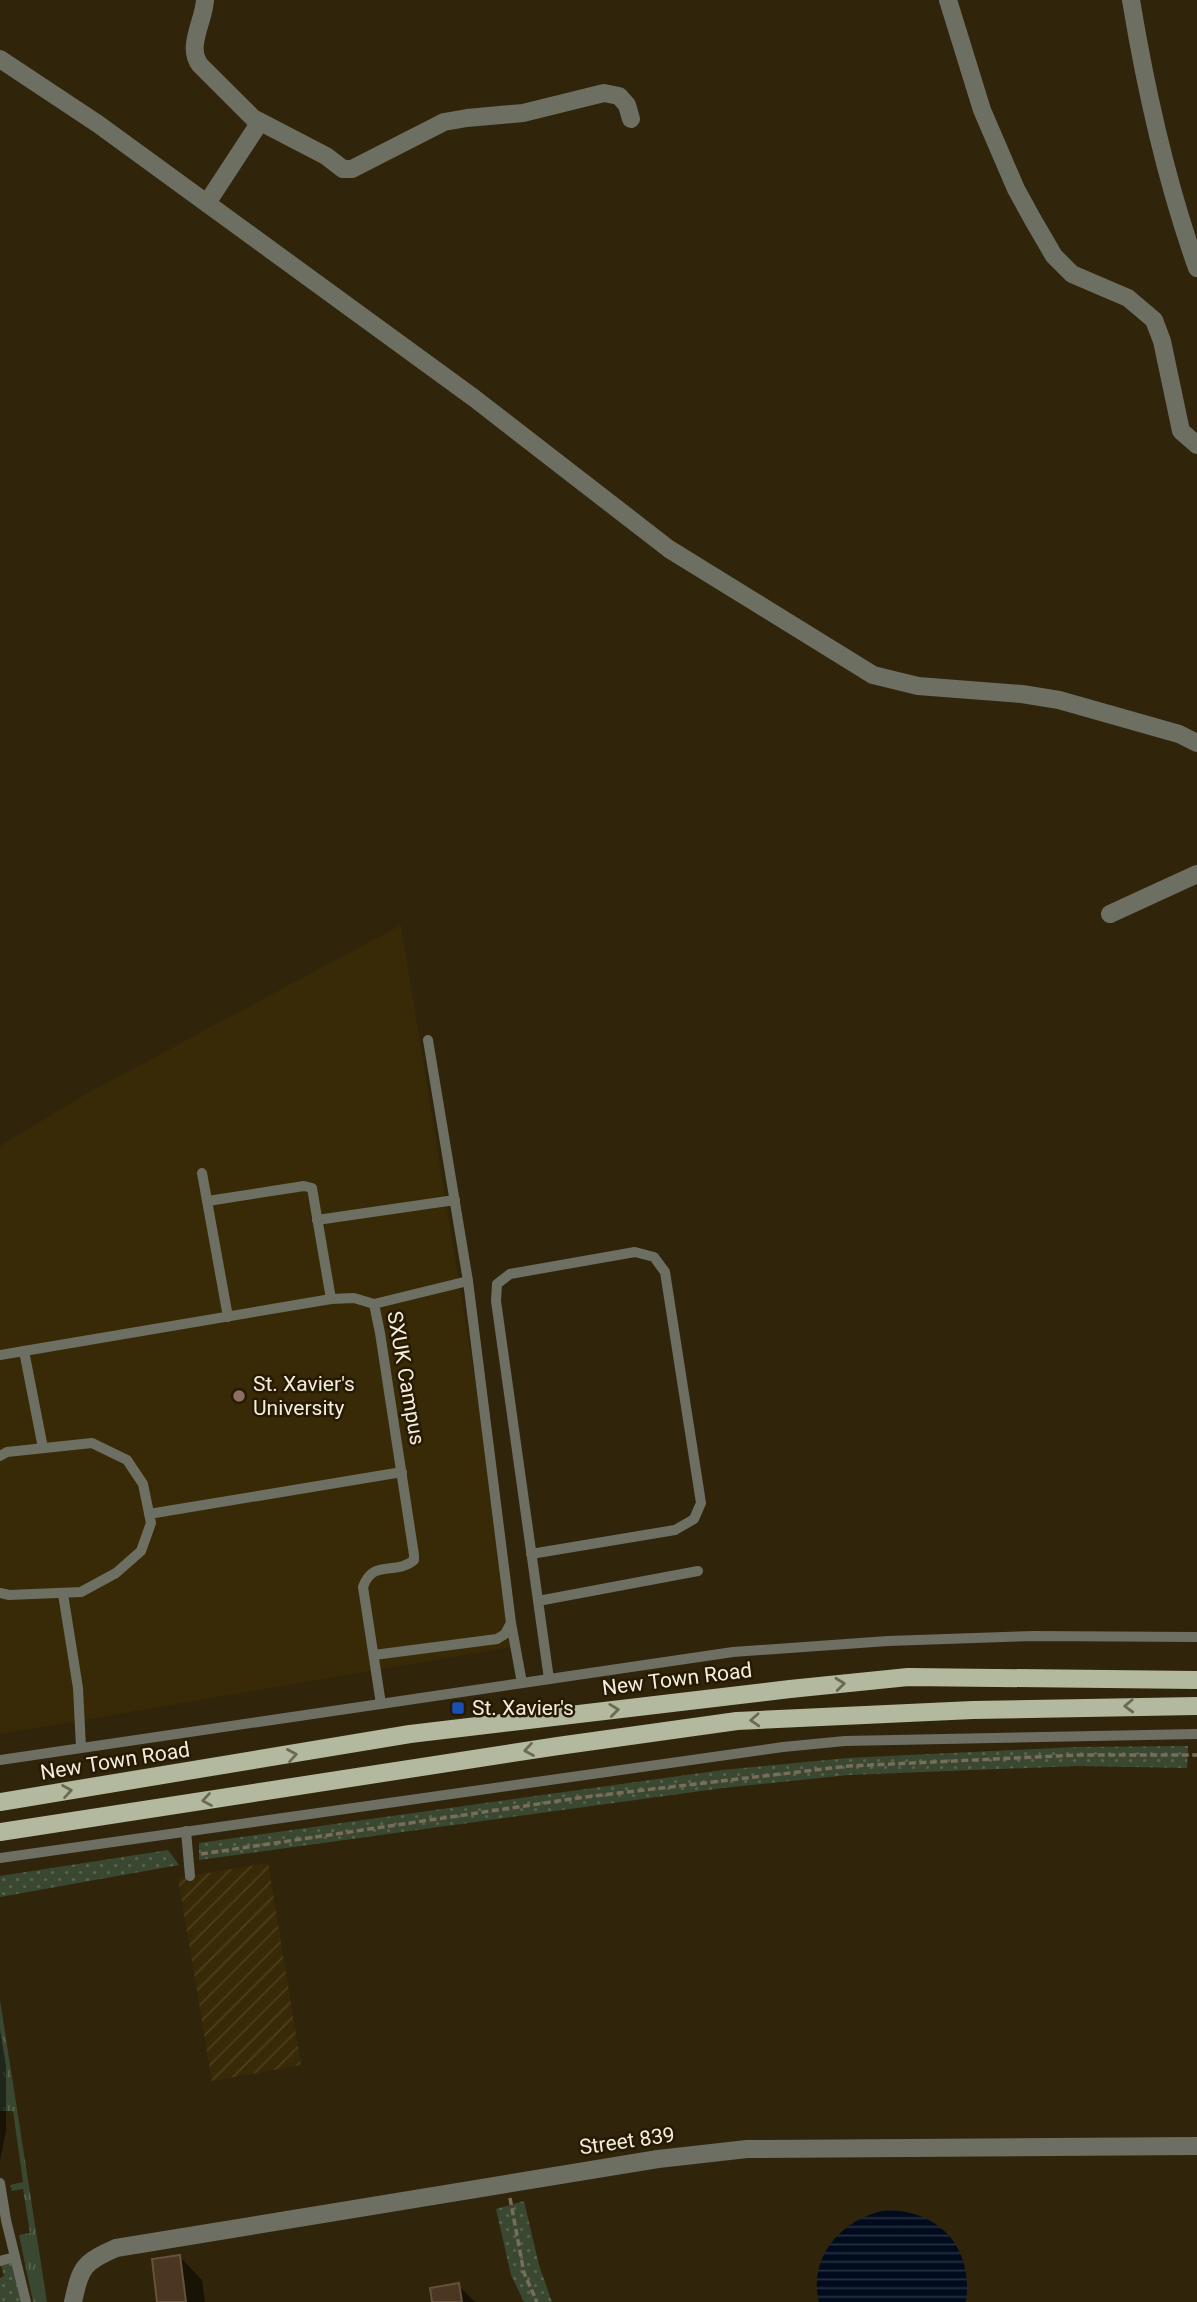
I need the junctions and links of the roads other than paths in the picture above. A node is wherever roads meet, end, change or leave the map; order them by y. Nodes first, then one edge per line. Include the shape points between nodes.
1 (205, 0) edge
2 (948, 0) edge
3 (1131, 0) edge
4 (0, 59) edge
5 (631, 119) dead end
6 (260, 122) junction
7 (207, 203) junction
8 (1197, 268) edge
9 (1197, 445) edge
10 (1197, 743) edge
11 (1197, 874) edge
12 (1110, 914) dead end
13 (428, 1040) dead end
14 (202, 1173) dead end
15 (455, 1200) junction
16 (208, 1201) junction
17 (317, 1220) junction
18 (468, 1282) junction
19 (331, 1300) junction
20 (374, 1304) junction
21 (228, 1317) junction
22 (24, 1351) junction
23 (0, 1355) edge
24 (43, 1448) junction
25 (0, 1456) edge
26 (402, 1472) junction
27 (149, 1514) junction
28 (531, 1554) junction
29 (698, 1571) dead end
30 (0, 1593) edge
31 (63, 1594) junction
32 (538, 1601) junction
33 (511, 1623) junction
34 (1197, 1637) edge
35 (374, 1655) junction
36 (549, 1679) junction
37 (1197, 1680) edge
38 (522, 1683) junction
39 (381, 1704) junction
40 (1197, 1706) edge
41 (1197, 1734) edge
42 (81, 1747) junction
43 (0, 1760) edge
44 (0, 1802) edge
45 (186, 1831) junction
46 (0, 1832) edge
47 (0, 1858) edge
48 (190, 1876) dead end
49 (1197, 2146) edge
50 (0, 2183) edge
51 (15, 2257) junction
52 (0, 2260) edge
53 (26, 2302) edge
54 (73, 2302) edge

1 - 6 street via 193,48 196,60
2 - 9 street via 982,110 1033,220 1054,256 1072,274 1128,299 1154,320 1181,430
3 - 8 street via 1144,78
4 - 7 street
5 - 6 street via 619,96 604,93 523,113 444,122 348,170
6 - 7 street
7 - 10 street via 474,398 669,549 873,676 918,686 1059,700
11 - 12 street
13 - 15 lane
14 - 16 lane
15 - 17 lane
15 - 18 lane
16 - 17 lane via 309,1185
16 - 21 lane
17 - 19 lane
18 - 20 lane
18 - 33 lane
19 - 20 lane, SXUK Campus via 354,1298
19 - 21 lane, SXUK Campus
20 - 26 lane, SXUK Campus
21 - 22 lane, SXUK Campus
22 - 23 lane, SXUK Campus
22 - 24 lane
24 - 25 lane
24 - 27 lane via 92,1443 127,1460 143,1484
26 - 27 lane, SXUK Campus
26 - 35 lane via 414,1560 367,1575 363,1587
27 - 31 lane via 151,1523 141,1551 116,1573 81,1592
28 - 28 lane via 497,1284 510,1274 635,1252 654,1256 665,1272 701,1503 694,1519 675,1530
28 - 32 lane
29 - 32 lane
30 - 31 lane
31 - 42 lane via 78,1688
32 - 36 lane
33 - 35 lane via 497,1639
33 - 38 lane
34 - 36 lane via 888,1641 733,1652
35 - 39 lane
36 - 38 lane
44 -> 37 main road, New Town Road via 410,1734 803,1687 908,1677
38 - 39 lane
39 - 42 lane
40 -> 46 main road via 737,1721
41 - 45 lane via 845,1741
42 - 43 lane
45 - 47 lane
45 - 48 lane
49 - 54 street, Street 839 via 747,2149 658,2159 117,2248 94,2258 79,2274
50 - 51 lane
51 - 52 lane
51 - 53 lane

